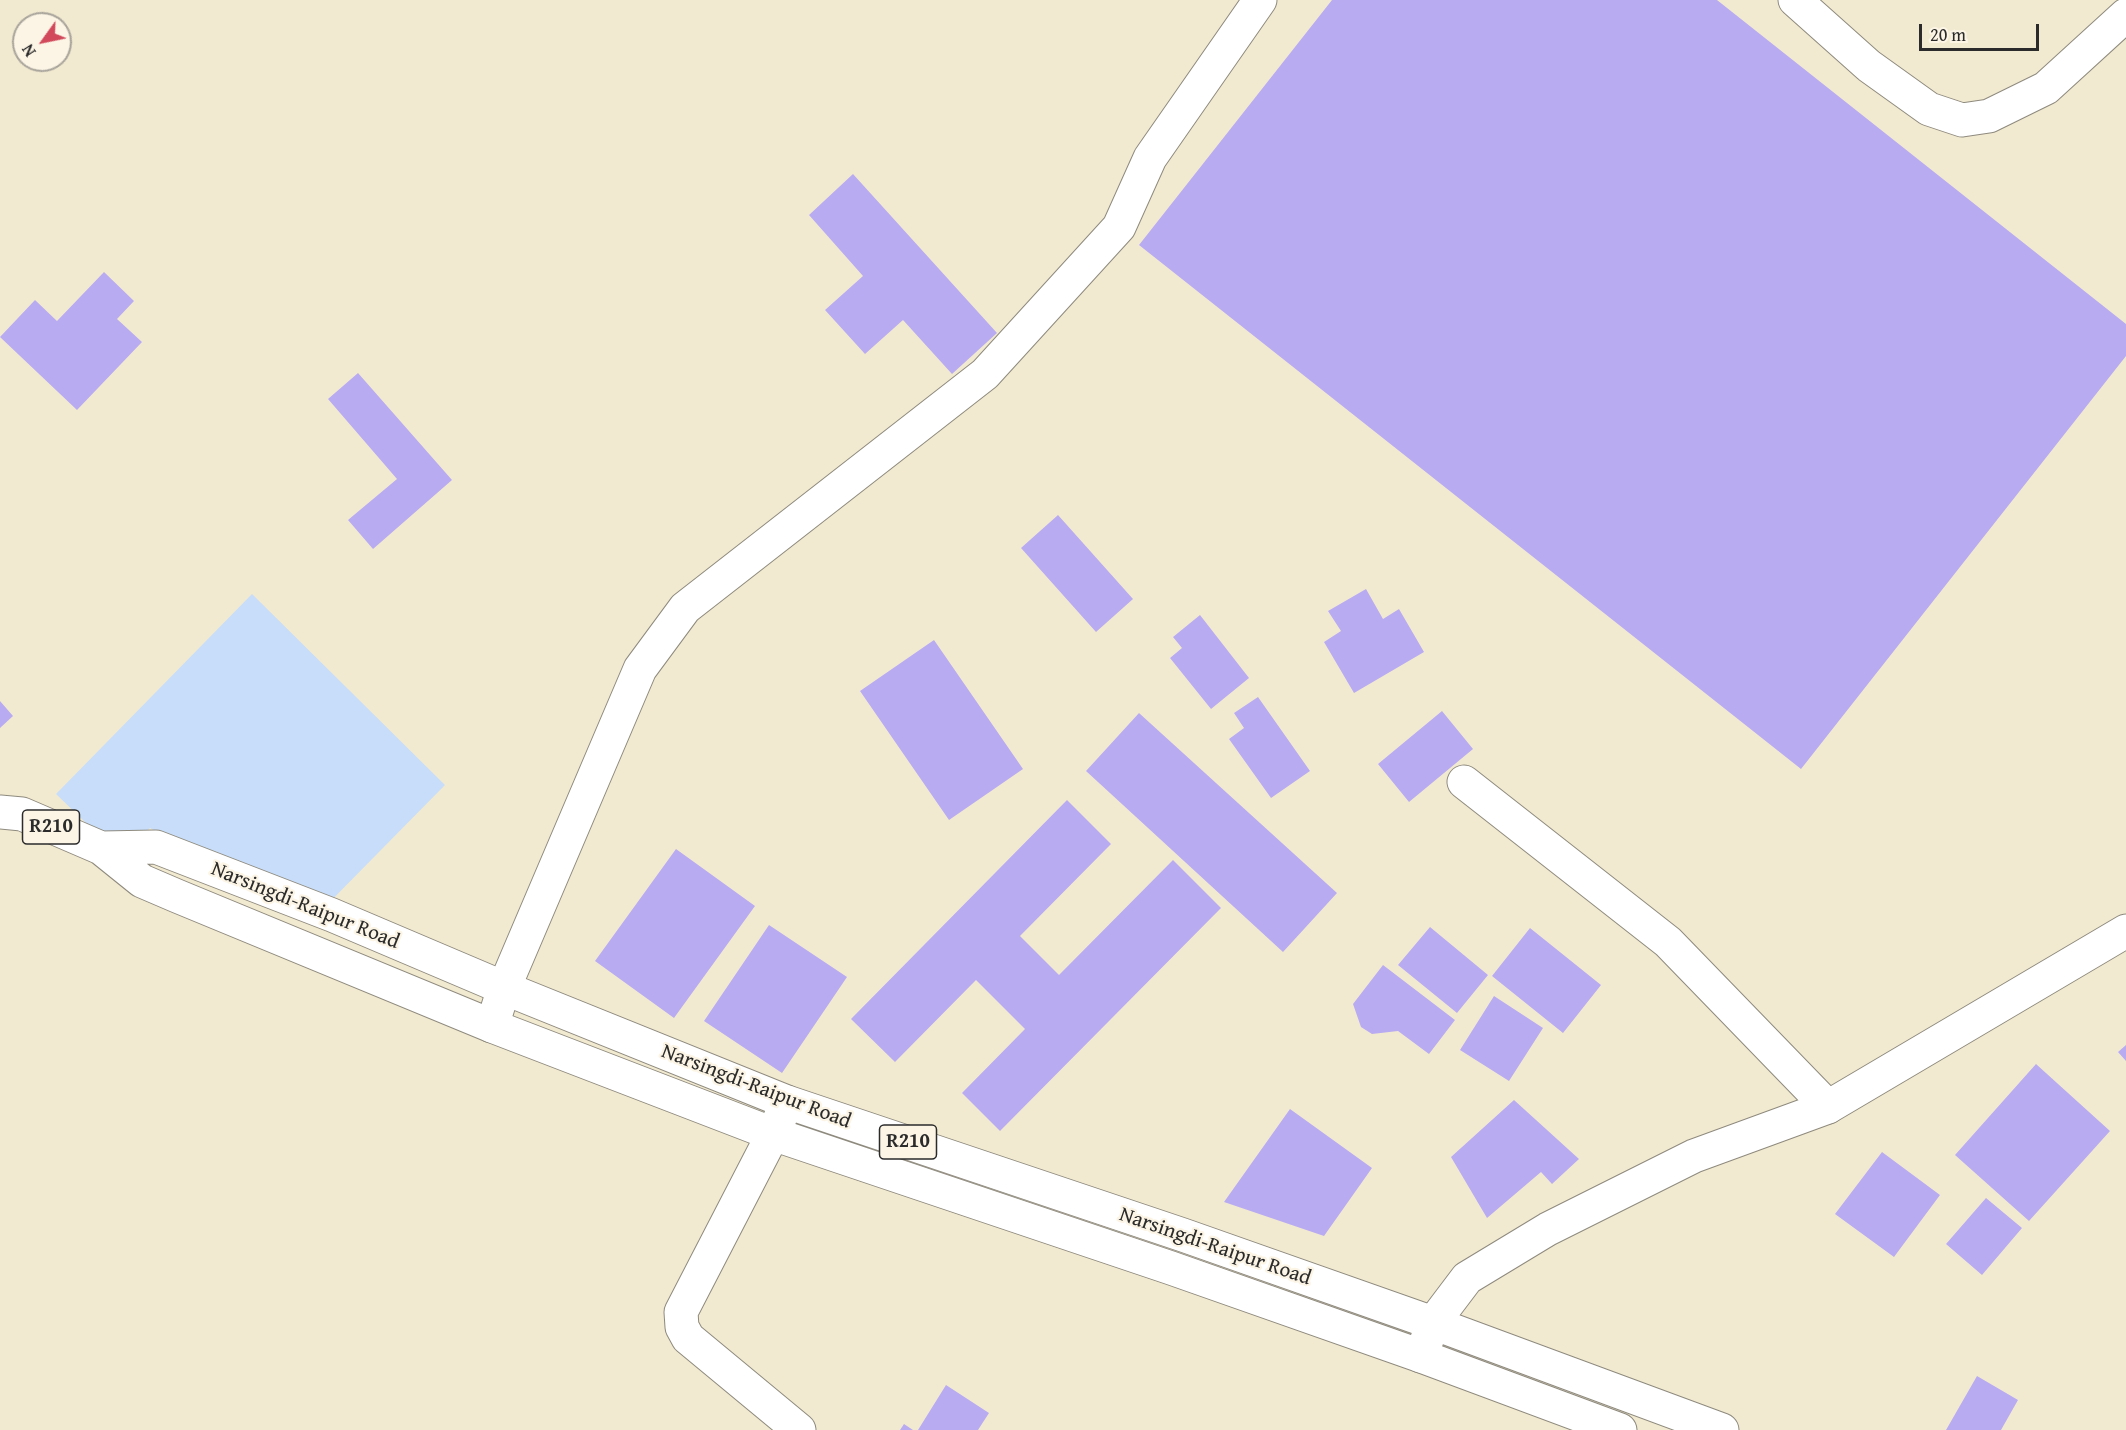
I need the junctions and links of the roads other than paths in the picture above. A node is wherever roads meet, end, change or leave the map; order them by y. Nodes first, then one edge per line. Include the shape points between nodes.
1 (1260, 0) edge
2 (1795, 0) edge
3 (2126, 15) edge
4 (1464, 782) dead end
5 (0, 812) edge
6 (100, 848) junction
7 (2126, 931) edge
8 (504, 988) junction
9 (492, 1026) junction
10 (787, 1102) junction
11 (1828, 1107) junction
12 (773, 1134) junction
13 (1433, 1323) junction
14 (1421, 1356) junction
15 (799, 1430) edge
16 (1620, 1430) edge
17 (1722, 1430) edge

1 - 8 street via 1150,158 1119,228 986,374 686,608 640,669
2 - 3 street via 1869,66 1929,109 1962,120 1989,116 2046,88
4 - 11 street via 1668,942
5 - 6 street, Narsingdi-Raipur Road / R210 via 22,814
6 - 8 street, Narsingdi-Raipur Road / R210 via 156,847 332,915
6 - 9 street, Narsingdi-Raipur Road / R210 via 142,881
7 - 11 street
8 - 9 street
8 - 10 street, Narsingdi-Raipur Road / R210
9 - 12 street, Narsingdi-Raipur Road / R210
10 - 12 street
10 - 13 street, Narsingdi-Raipur Road / R210
11 - 13 street via 1694,1156 1548,1229 1467,1278
12 - 14 street, Narsingdi-Raipur Road / R210
12 - 15 street via 681,1312 682,1327 688,1338
13 - 14 street
13 - 17 street, Narsingdi-Raipur Road / R210
14 - 16 street, Narsingdi-Raipur Road / R210

